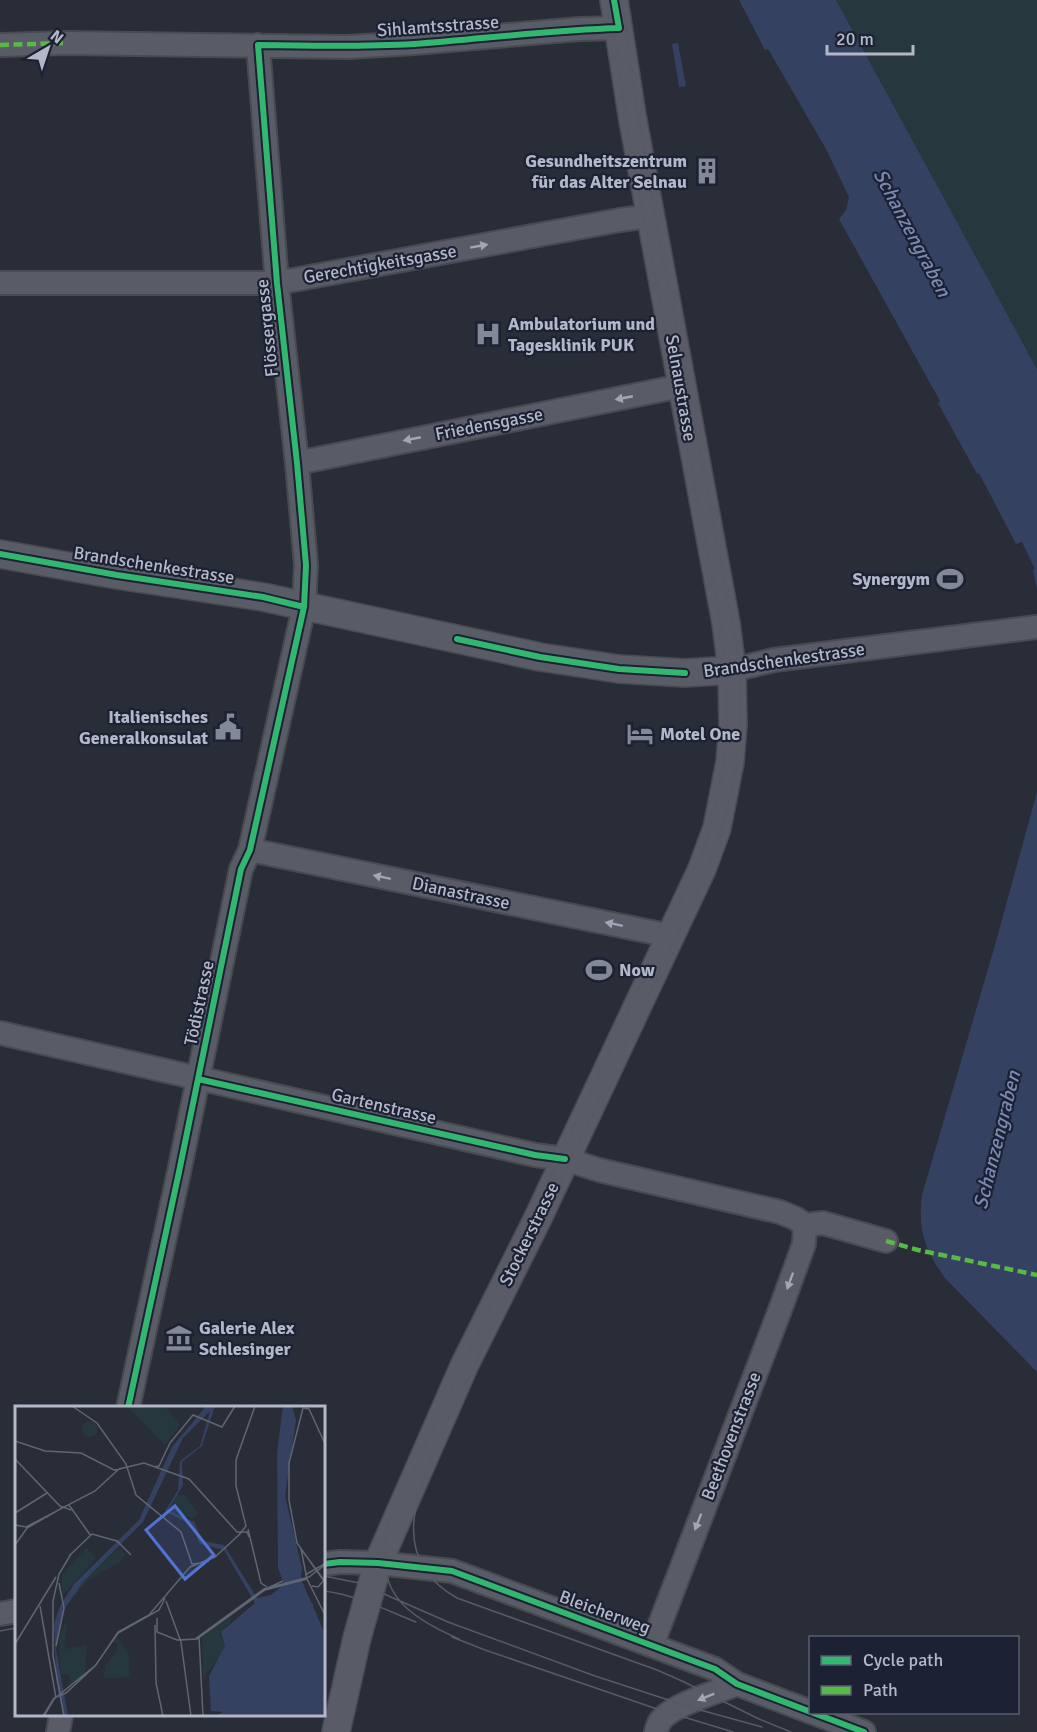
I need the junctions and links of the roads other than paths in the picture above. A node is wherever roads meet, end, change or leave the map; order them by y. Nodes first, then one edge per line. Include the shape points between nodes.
1 (614, 0) edge
2 (619, 27) junction
3 (0, 45) edge
4 (258, 45) junction
5 (650, 216) junction
6 (277, 283) junction
7 (0, 284) edge
8 (681, 386) junction
9 (297, 463) junction
10 (0, 554) edge
11 (304, 607) junction
12 (1037, 627) edge
13 (732, 670) junction
14 (250, 850) junction
15 (671, 936) junction
16 (0, 1033) edge
17 (198, 1079) junction
18 (565, 1160) junction
19 (805, 1225) junction
20 (886, 1240) dead end
21 (128, 1406) edge
22 (378, 1563) junction
23 (326, 1564) edge
24 (15, 1611) edge
25 (0, 1614) edge
26 (652, 1645) junction
27 (737, 1684) junction
28 (809, 1712) edge
29 (814, 1714) edge
30 (61, 1717) edge
31 (58, 1732) edge
32 (336, 1732) edge
33 (656, 1732) edge
34 (864, 1732) edge

1 - 2 street, Selnaustrasse
2 - 4 street, Sihlamtsstrasse via 392,45
2 - 5 street, Selnaustrasse
3 - 4 street, Sihlamtsstrasse
4 - 6 street, Flössergasse
6 -> 5 street, Gerechtigkeitsgasse
5 - 8 street, Selnaustrasse
6 - 7 street, Gerechtigkeitsgasse
6 - 9 street, Flössergasse
8 -> 9 street, Friedensgasse
8 - 13 street, Selnaustrasse
9 - 11 street, Flössergasse via 306,565
10 - 11 street, Brandschenkestrasse
11 - 13 street, Brandschenkestrasse via 608,668 685,673
11 - 14 street, Tödistrasse
12 - 13 street, Brandschenkestrasse via 783,658
13 - 15 street, Stockerstrasse via 733,734 717,828
15 -> 14 street, Dianastrasse
14 - 17 street, Tödistrasse via 241,869
15 - 18 street, Stockerstrasse
16 - 17 street, Gartenstrasse
17 - 18 street, Gartenstrasse
17 - 21 street, Tödistrasse
18 - 19 street, Gartenstrasse via 780,1212
18 - 22 street, Stockerstrasse via 465,1364
19 - 20 street, Gartenstrasse via 822,1223
19 -> 26 street, Beethovenstrasse via 804,1244 780,1310
22 - 23 street, Bleicherweg
22 - 26 street, Bleicherweg via 452,1571
22 - 32 street, Stockerstrasse
24 - 25 street
26 - 27 street, Bleicherweg via 715,1669
27 - 28 street, Bleicherweg
27 -> 33 street via 674,1709 663,1717
29 - 34 street, Bleicherweg
30 - 31 street

